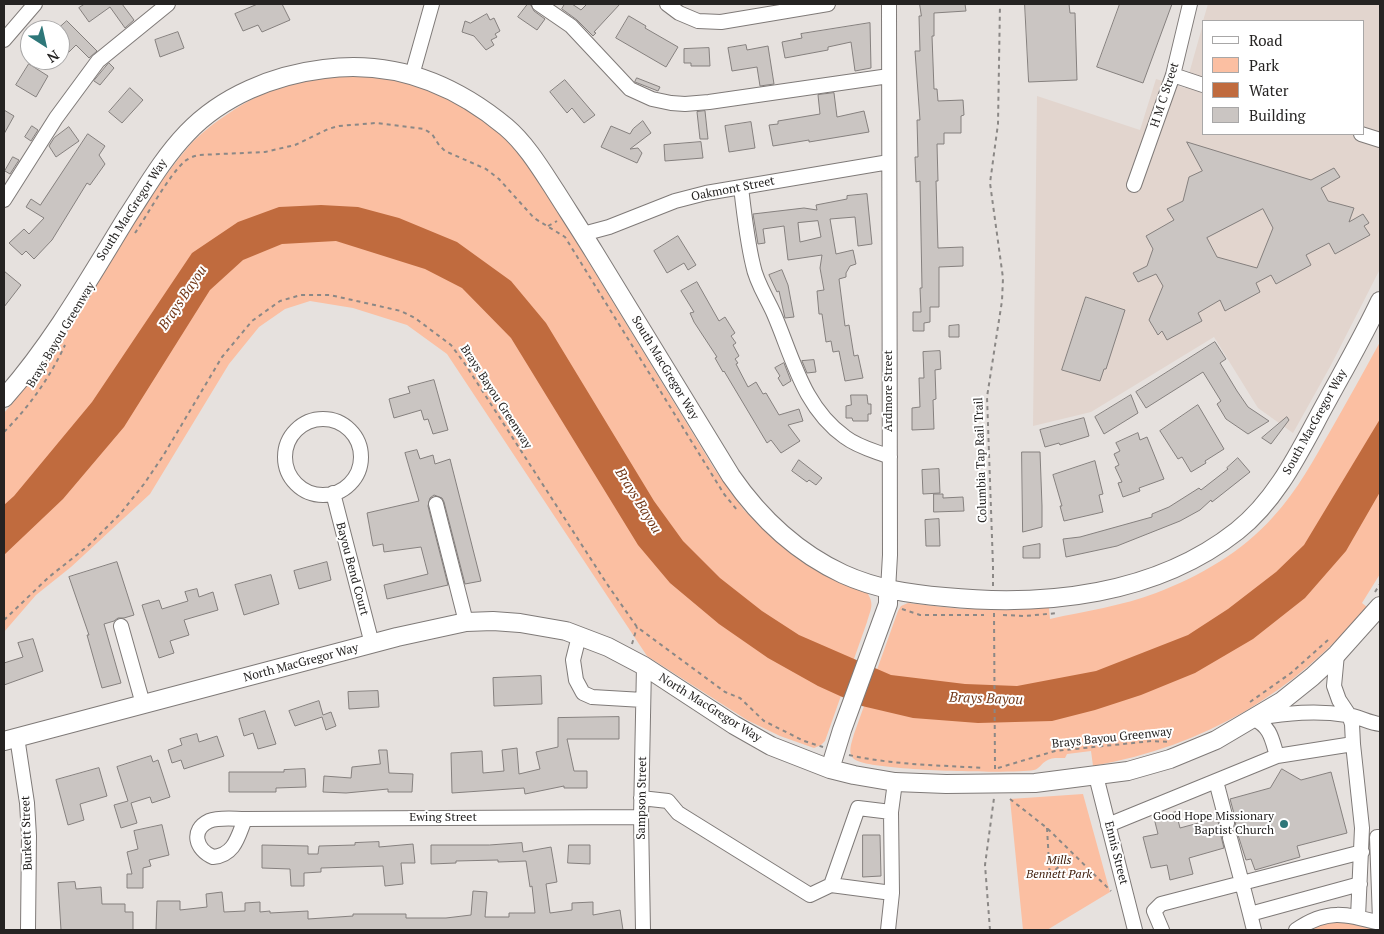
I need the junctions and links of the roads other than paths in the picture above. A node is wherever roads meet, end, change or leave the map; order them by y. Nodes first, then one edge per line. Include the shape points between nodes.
1 (35, 4) edge
2 (168, 4) edge
3 (432, 4) edge
4 (539, 4) edge
5 (667, 4) edge
6 (828, 4) edge
7 (889, 4) edge
8 (1190, 4) edge
9 (4, 40) edge
10 (412, 75) junction
11 (1173, 75) junction
12 (889, 76) junction
13 (1202, 85) edge
14 (1364, 135) edge
15 (1380, 140) edge
16 (888, 162) junction
17 (1134, 185) dead end
18 (741, 187) junction
19 (4, 200) edge
20 (583, 234) junction
21 (1380, 301) edge
22 (4, 398) edge
23 (890, 456) junction
24 (333, 493) junction
25 (436, 504) dead end
26 (888, 590) junction
27 (1377, 600) edge
28 (466, 622) junction
29 (121, 626) dead end
30 (579, 636) junction
31 (372, 644) junction
32 (1334, 646) junction
33 (644, 666) junction
34 (643, 700) junction
35 (143, 704) junction
36 (1252, 710) junction
37 (1348, 715) junction
38 (1380, 724) edge
39 (10, 739) edge
40 (1353, 744) junction
41 (1277, 756) junction
42 (830, 769) junction
43 (1096, 776) junction
44 (1216, 781) junction
45 (895, 782) junction
46 (641, 798) junction
47 (891, 812) junction
48 (641, 817) junction
49 (245, 819) dead end
50 (1227, 823) dead end
51 (1108, 825) junction
52 (1380, 837) edge
53 (1230, 838) dead end
54 (1362, 852) junction
55 (1242, 883) junction
56 (1360, 884) junction
57 (831, 885) junction
58 (892, 893) junction
59 (1380, 900) edge
60 (1250, 914) junction
61 (1358, 917) junction
62 (1380, 921) edge
63 (28, 930) edge
64 (643, 930) edge
65 (889, 930) edge
66 (1135, 930) edge
67 (1162, 930) edge
68 (1254, 930) edge
69 (1296, 930) edge

1 - 9 street
2 - 19 street via 98,61 56,118
3 - 10 street
4 - 12 street via 571,26 630,89 652,100 685,104 709,102
5 - 6 street via 678,13 698,21 721,22
7 - 12 street, Ardmore Street
8 - 11 street, H M C Street
10 - 20 main road, South MacGregor Way via 473,102 508,128 528,151
10 - 22 main road, South MacGregor Way via 384,68 344,66 306,71 242,93 211,112 164,160 61,323
11 - 13 street
11 - 17 street, H M C Street
12 - 16 street, Ardmore Street
14 - 15 street
16 - 18 street, Oakmont Street
16 - 23 street, Ardmore Street
18 - 20 street, Oakmont Street via 675,201
18 - 23 street via 755,274 805,391 820,413 845,437
20 - 26 main road, South MacGregor Way via 745,497 779,532 809,555 844,574
21 - 26 main road, South MacGregor Way via 1292,465 1264,505 1237,531 1192,560 1143,581 1049,599 964,599
23 - 26 street, Ardmore Street
24 - 24 street via 352,481 360,465 360,447 347,428 332,420 314,420 294,433 285,455 286,466 291,477 309,492
24 - 31 street, Bayou Bend Court
25 - 28 street
26 - 42 main road, Ardmore Street via 888,604
27 - 32 main road, North MacGregor Way
28 - 30 main road, North MacGregor Way via 520,623
28 - 31 main road, North MacGregor Way
29 - 35 street
30 - 33 main road, North MacGregor Way via 608,646
30 - 34 street via 573,660 576,680 583,693 592,697
31 - 35 main road, North MacGregor Way
32 - 36 main road, North MacGregor Way via 1312,677 1282,701
32 - 37 street via 1334,686
33 - 34 street, Sampson Street
33 - 42 main road, North MacGregor Way via 771,746
34 - 46 street, Sampson Street
35 - 39 main road, North MacGregor Way
36 - 37 street
36 - 41 street via 1269,730
36 - 43 main road, North MacGregor Way via 1216,740 1170,759
37 - 38 street
37 - 40 street
39 - 63 street, Burkett Street via 27,803
40 - 41 street
40 - 54 street
41 - 44 street
42 - 45 main road, North MacGregor Way
43 - 45 main road, North MacGregor Way via 1035,783
43 - 51 street, Ennis Street
44 - 50 street
44 - 51 street
45 - 47 street
46 - 48 street, Sampson Street
46 - 57 street via 668,801 678,813 810,895
47 - 57 street via 858,808
47 - 58 street
48 - 49 street, Ewing Street
48 - 64 street, Sampson Street
51 - 66 street, Ennis Street
52 - 59 street via 1377,837
53 - 55 street
54 - 55 street
54 - 56 street
55 - 60 street
55 - 67 street via 1161,904 1154,911
56 - 60 street
56 - 61 street
57 - 58 street
58 - 65 street
59 - 62 street
60 - 68 street
61 - 62 street
61 - 69 street via 1336,914

